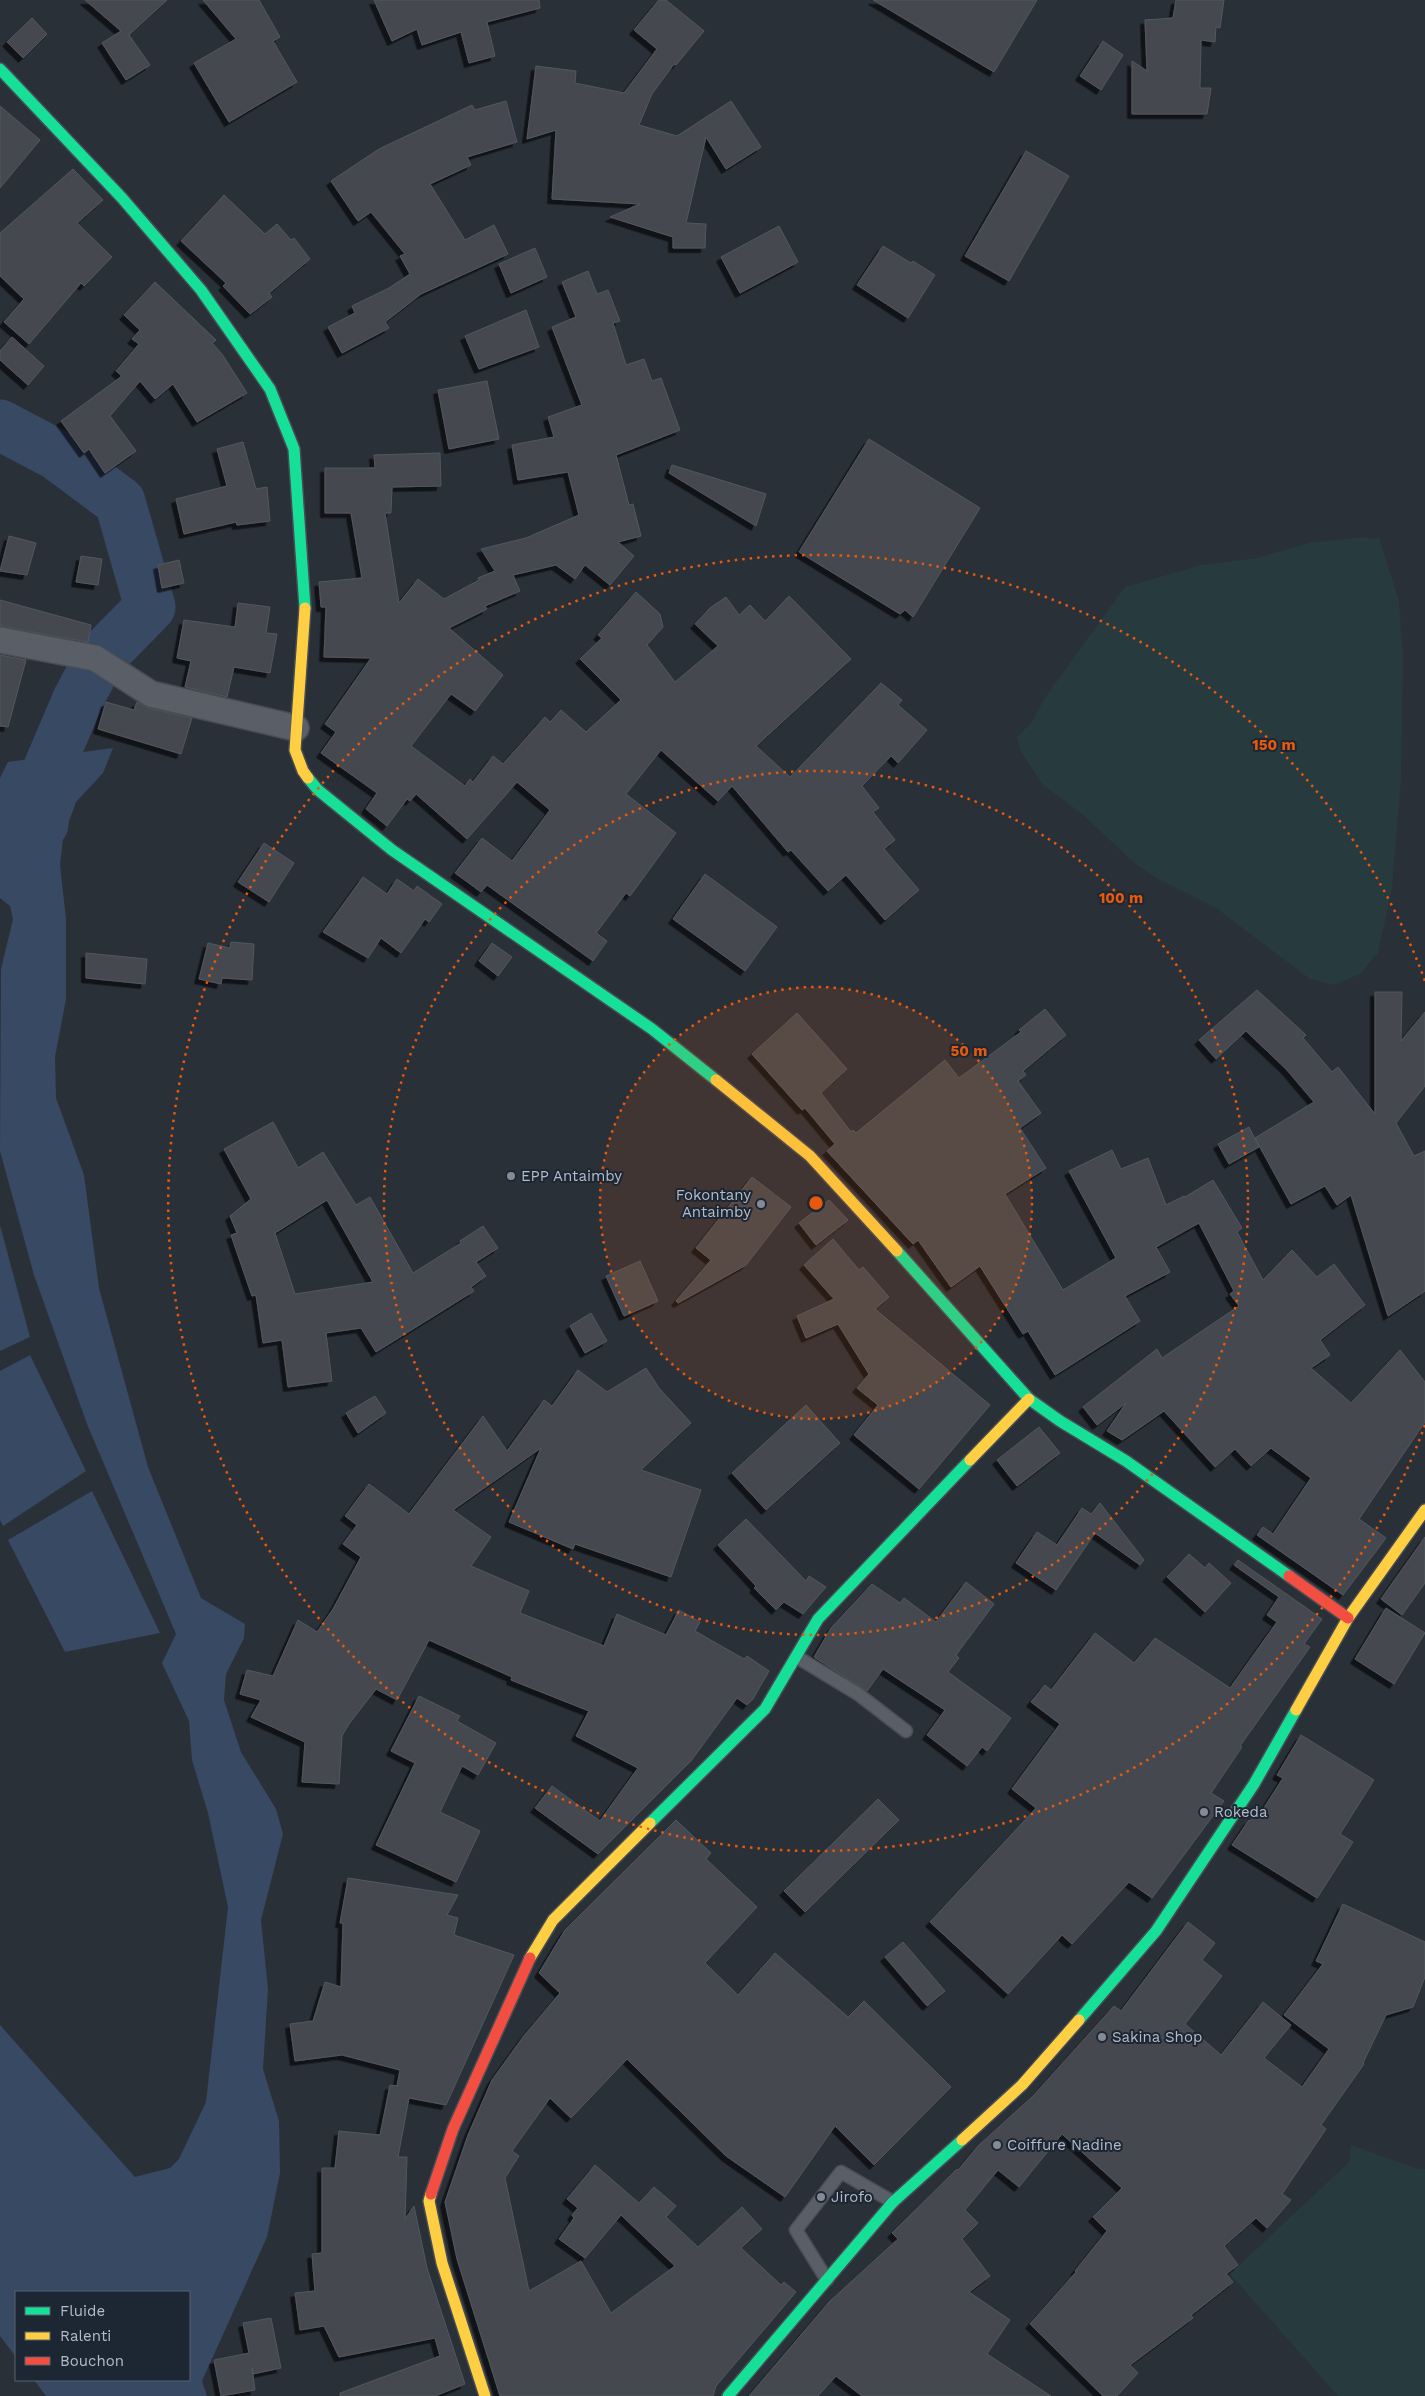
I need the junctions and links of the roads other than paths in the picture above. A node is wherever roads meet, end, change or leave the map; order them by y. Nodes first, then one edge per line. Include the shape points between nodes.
1 (0, 69) edge
2 (0, 640) edge
3 (296, 728) junction
4 (1029, 1399) junction
5 (1425, 1510) edge
6 (1348, 1618) junction
7 (797, 1657) junction
8 (906, 1731) dead end
9 (894, 2202) junction
10 (827, 2280) junction
11 (485, 2396) edge
12 (728, 2396) edge

1 - 3 street via 122,198 201,290 270,389 294,449 306,616
2 - 3 street via 99,660 151,694
3 - 4 street via 295,750 303,771 318,790 392,850 652,1029 810,1156
4 - 6 street via 1126,1461
4 - 7 street via 843,1591 818,1619
5 - 6 street
6 - 9 street via 1254,1784 1156,1931 1022,2084
7 - 8 lane via 858,1694
7 - 11 street via 765,1709 554,1920 523,1970 453,2129 429,2200 442,2263
9 - 10 street
9 - 10 lane via 841,2172 796,2230
10 - 12 street

